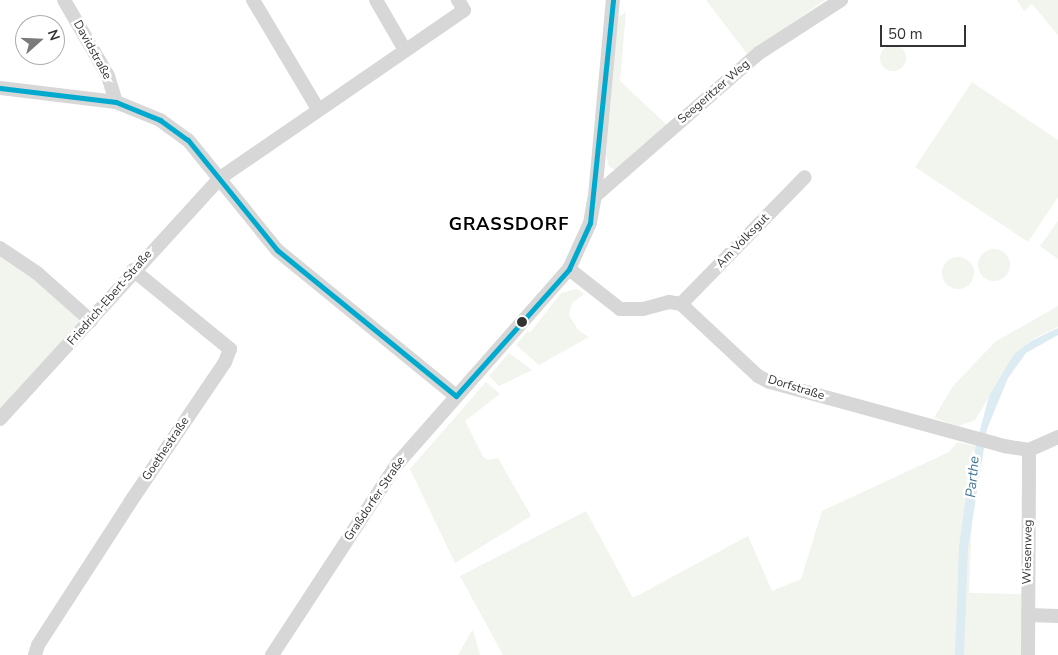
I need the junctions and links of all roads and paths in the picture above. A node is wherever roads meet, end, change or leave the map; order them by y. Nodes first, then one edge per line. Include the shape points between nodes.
1 (64, 0) edge
2 (253, 0) edge
3 (376, 0) edge
4 (458, 0) edge
5 (613, 0) edge
6 (841, 0) edge
7 (405, 50) junction
8 (0, 88) edge
9 (116, 102) junction
10 (318, 109) junction
11 (805, 177) dead end
12 (220, 178) junction
13 (595, 196) junction
14 (0, 248) edge
15 (569, 269) junction
16 (133, 270) junction
17 (681, 304) junction
18 (91, 321) junction
19 (456, 396) junction
20 (0, 419) edge
21 (1058, 437) edge
22 (1029, 450) junction
23 (1028, 615) junction
24 (1058, 616) edge
25 (34, 655) edge
26 (272, 655) edge
27 (1028, 655) edge

1 - 9 street, Davidstraße via 108,76
2 - 10 street
3 - 7 street
4 - 7 street, Friedrich-Ebert-Straße via 464,10
5 - 13 street, Graßdorfer Straße
6 - 13 street, Seegeritzer Weg via 759,53
7 - 10 street, Friedrich-Ebert-Straße
8 - 9 street
9 - 12 street via 160,120 188,140
10 - 12 street, Friedrich-Ebert-Straße via 272,145
11 - 17 street, Am Volksgut
12 - 16 street, Friedrich-Ebert-Straße
12 - 19 street via 277,250
13 - 15 street, Graßdorfer Straße via 590,223
14 - 18 street via 37,273
15 - 17 street via 620,309 643,309 669,302
15 - 19 street, Graßdorfer Straße
16 - 18 street, Friedrich-Ebert-Straße
16 - 25 street, Goethestraße via 230,349 225,362 125,509
17 - 22 street, Dorfstraße via 758,376 770,382
18 - 20 street, Friedrich-Ebert-Straße
19 - 26 street, Graßdorfer Straße via 396,464
21 - 22 street
22 - 23 street, Wiesenweg
23 - 24 street
23 - 27 street, Wiesenweg

